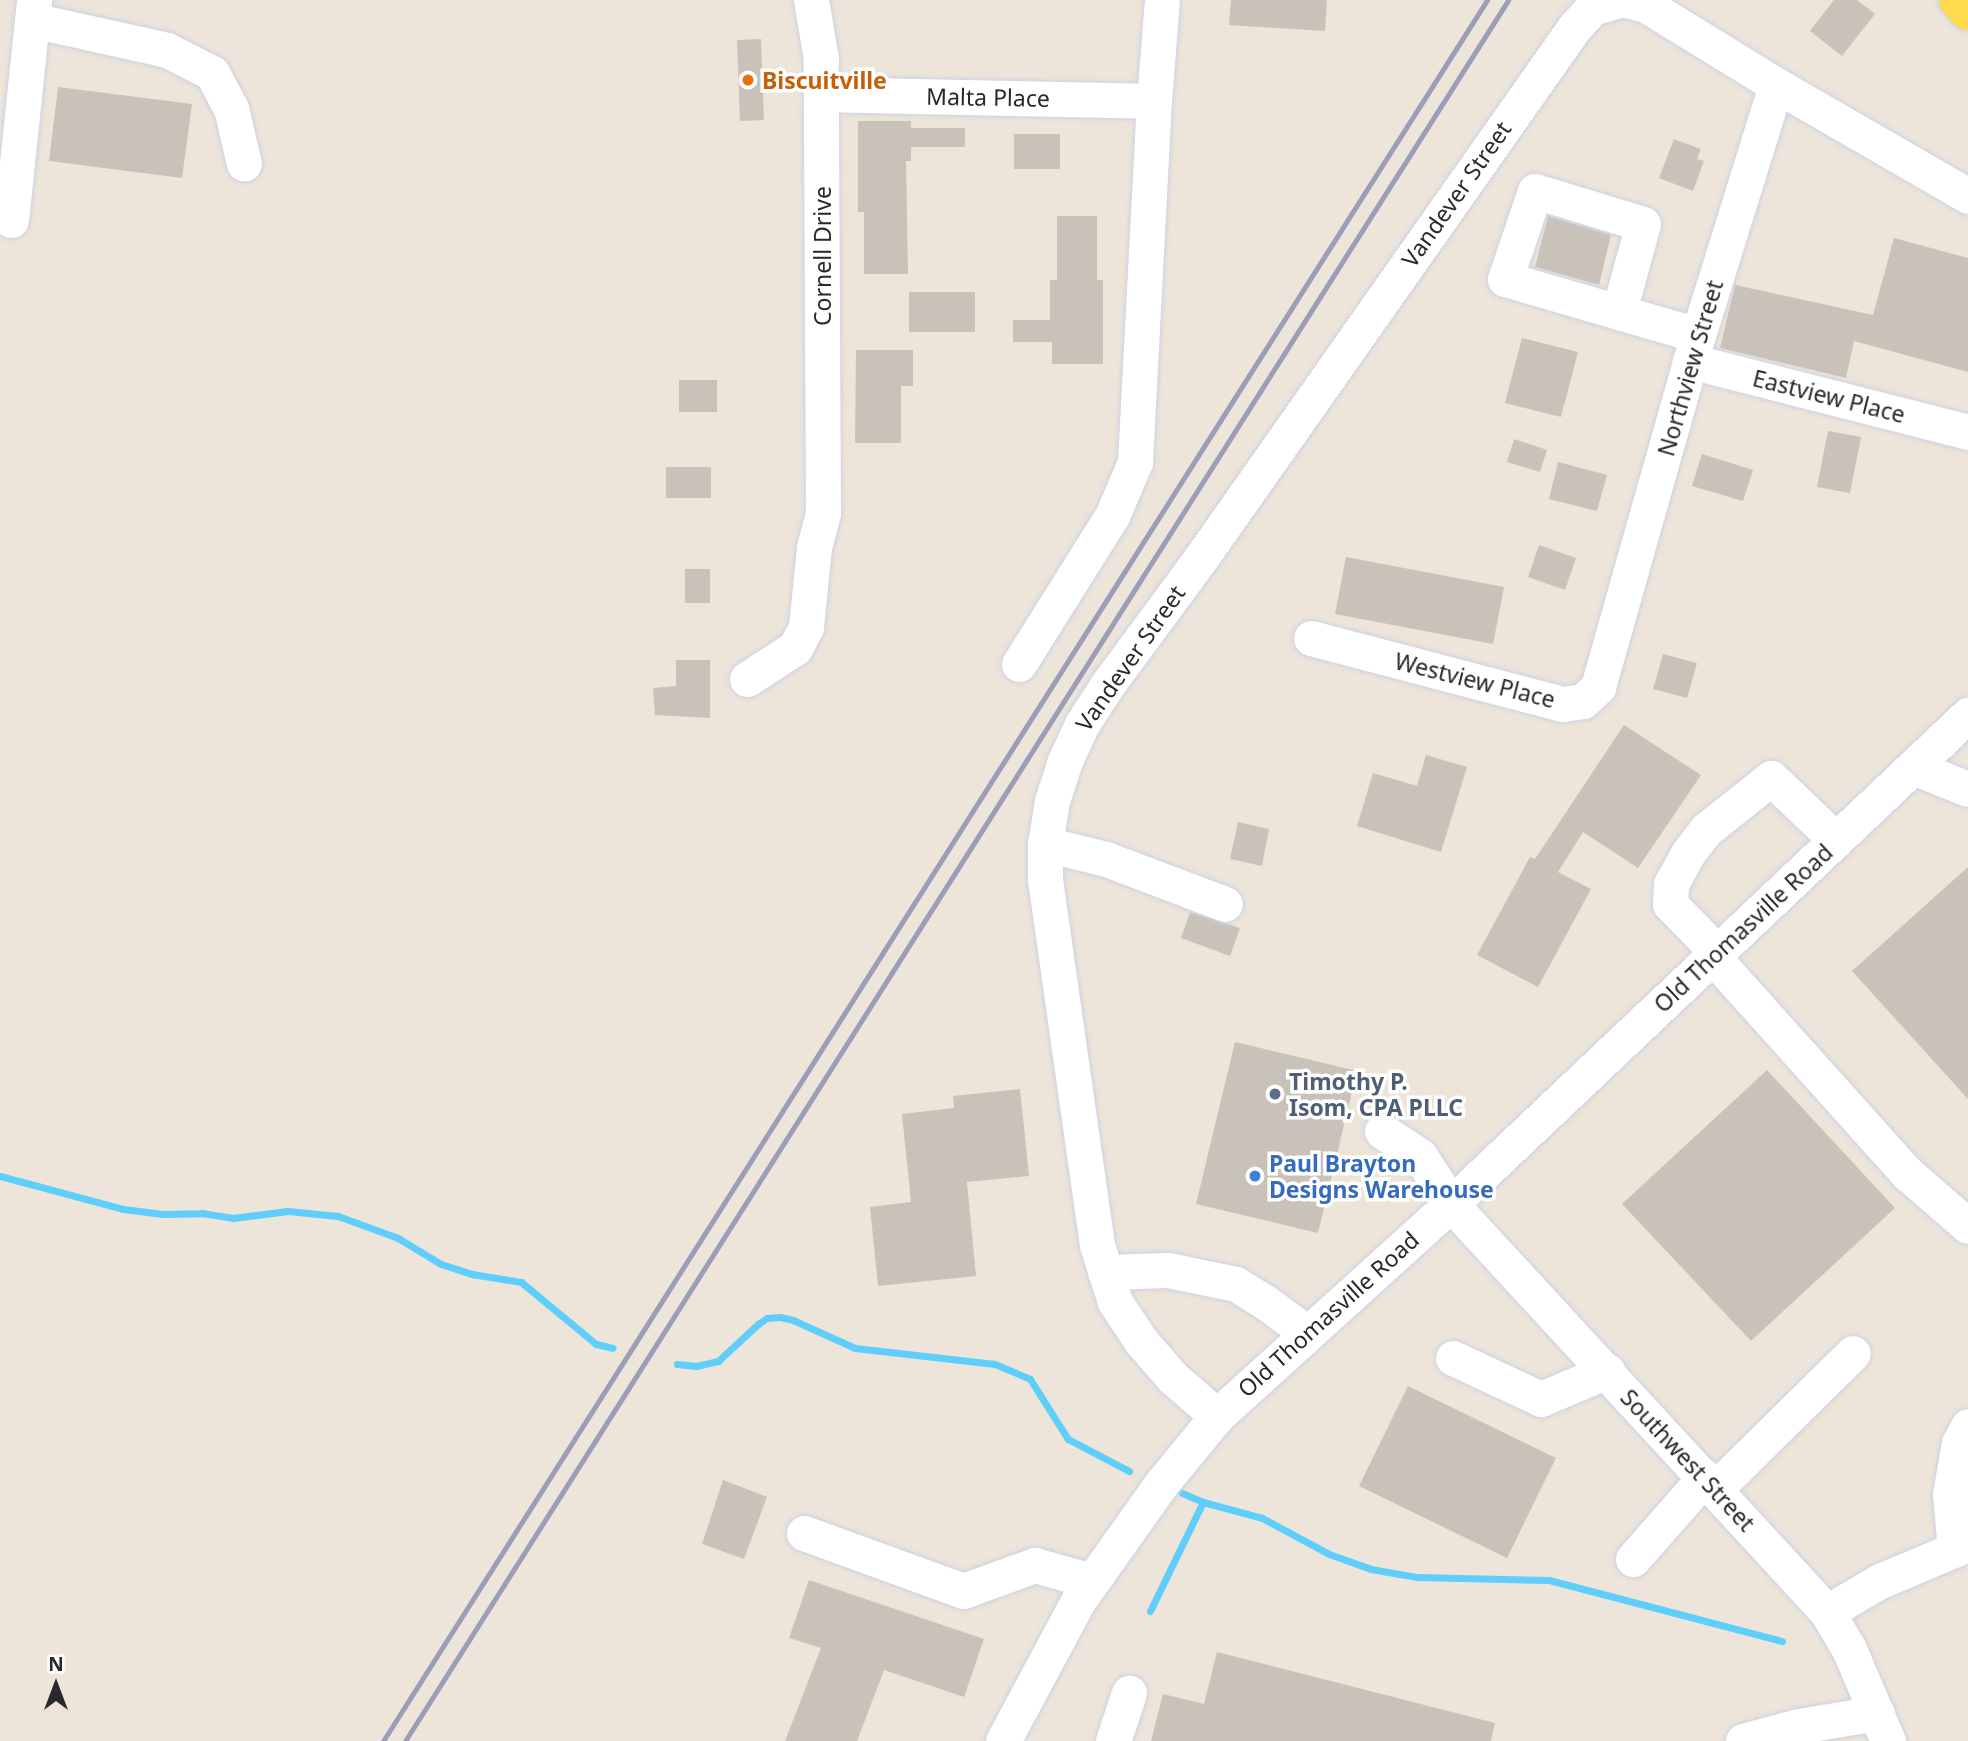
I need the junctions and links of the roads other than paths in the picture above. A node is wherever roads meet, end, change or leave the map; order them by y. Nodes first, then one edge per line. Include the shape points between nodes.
1 (811, 0) edge
2 (1162, 0) edge
3 (1620, 0) edge
4 (1627, 0) edge
5 (1958, 0) edge
6 (33, 10) edge
7 (1968, 11) edge
8 (1776, 85) junction
9 (822, 94) junction
10 (1154, 101) junction
11 (244, 164) dead end
12 (1968, 196) edge
13 (11, 220) dead end
14 (1619, 311) dead end
15 (1694, 348) junction
16 (1968, 432) edge
17 (1311, 638) dead end
18 (1609, 652) joint
19 (1019, 664) dead end
20 (747, 679) dead end
21 (1968, 715) edge
22 (1913, 767) junction
23 (1968, 789) edge
24 (1836, 840) junction
25 (1045, 844) junction
26 (1226, 904) dead end
27 (1715, 954) junction
28 (1382, 1131) dead end
29 (1451, 1203) junction
30 (1968, 1226) edge
31 (1105, 1272) junction
32 (1306, 1332) junction
33 (1853, 1353) dead end
34 (1453, 1358) dead end
35 (1607, 1371) junction
36 (1217, 1416) junction
37 (1968, 1426) edge
38 (1710, 1482) junction
39 (804, 1533) dead end
40 (1962, 1547) edge
41 (1633, 1559) dead end
42 (1091, 1581) junction
43 (1827, 1612) junction
44 (1129, 1693) dead end
45 (1882, 1727) edge
46 (1003, 1741) edge
47 (1112, 1741) edge
48 (1743, 1741) edge

1 - 9 street, Cornell Drive
2 - 10 street
3 - 25 street, Vandever Street via 1592,8 1574,29 1108,684 1064,762
4 - 8 street via 1646,5
5 - 7 main road
6 - 11 street via 167,50 212,73 231,108
6 - 13 street
8 - 12 street
8 - 15 street, Northview Street
9 - 10 street, Malta Place
9 - 20 street, Cornell Drive via 823,513 814,547 806,627 795,648
10 - 19 street via 1135,462 1112,516
14 - 15 street, Eastview Place
15 - 16 street, Eastview Place
15 - 18 street, Northview Street
17 - 18 street, Westview Place via 1562,704 1583,701 1598,687
21 - 22 street, Old Thomasville Road
22 - 23 street
22 - 24 street, Old Thomasville Road
24 - 27 street, Old Thomasville Road
24 - 27 street via 1772,778 1707,829 1671,884 1670,904
25 - 26 street via 1106,859
25 - 31 street, Vandever Street via 1049,918 1097,1245
27 - 29 street, Old Thomasville Road
27 - 30 street via 1908,1174
28 - 29 street, Southwest Street via 1420,1156
29 - 32 street, Old Thomasville Road
29 - 35 street, Southwest Street
31 - 32 street via 1168,1269 1236,1284
31 - 36 street, Vandever Street via 1115,1301 1141,1341 1173,1378
32 - 36 street, Old Thomasville Road
33 - 38 street
34 - 35 street via 1541,1399
35 - 38 street, Southwest Street
36 - 42 street, Old Thomasville Road
37 - 40 street via 1959,1443 1950,1494
38 - 41 street
38 - 43 street, Southwest Street
39 - 42 street via 963,1591 1035,1565
40 - 43 street via 1880,1581
42 - 46 street, Old Thomasville Road
43 - 45 street, Southwest Street via 1849,1648
44 - 47 street
45 - 48 street via 1799,1726

